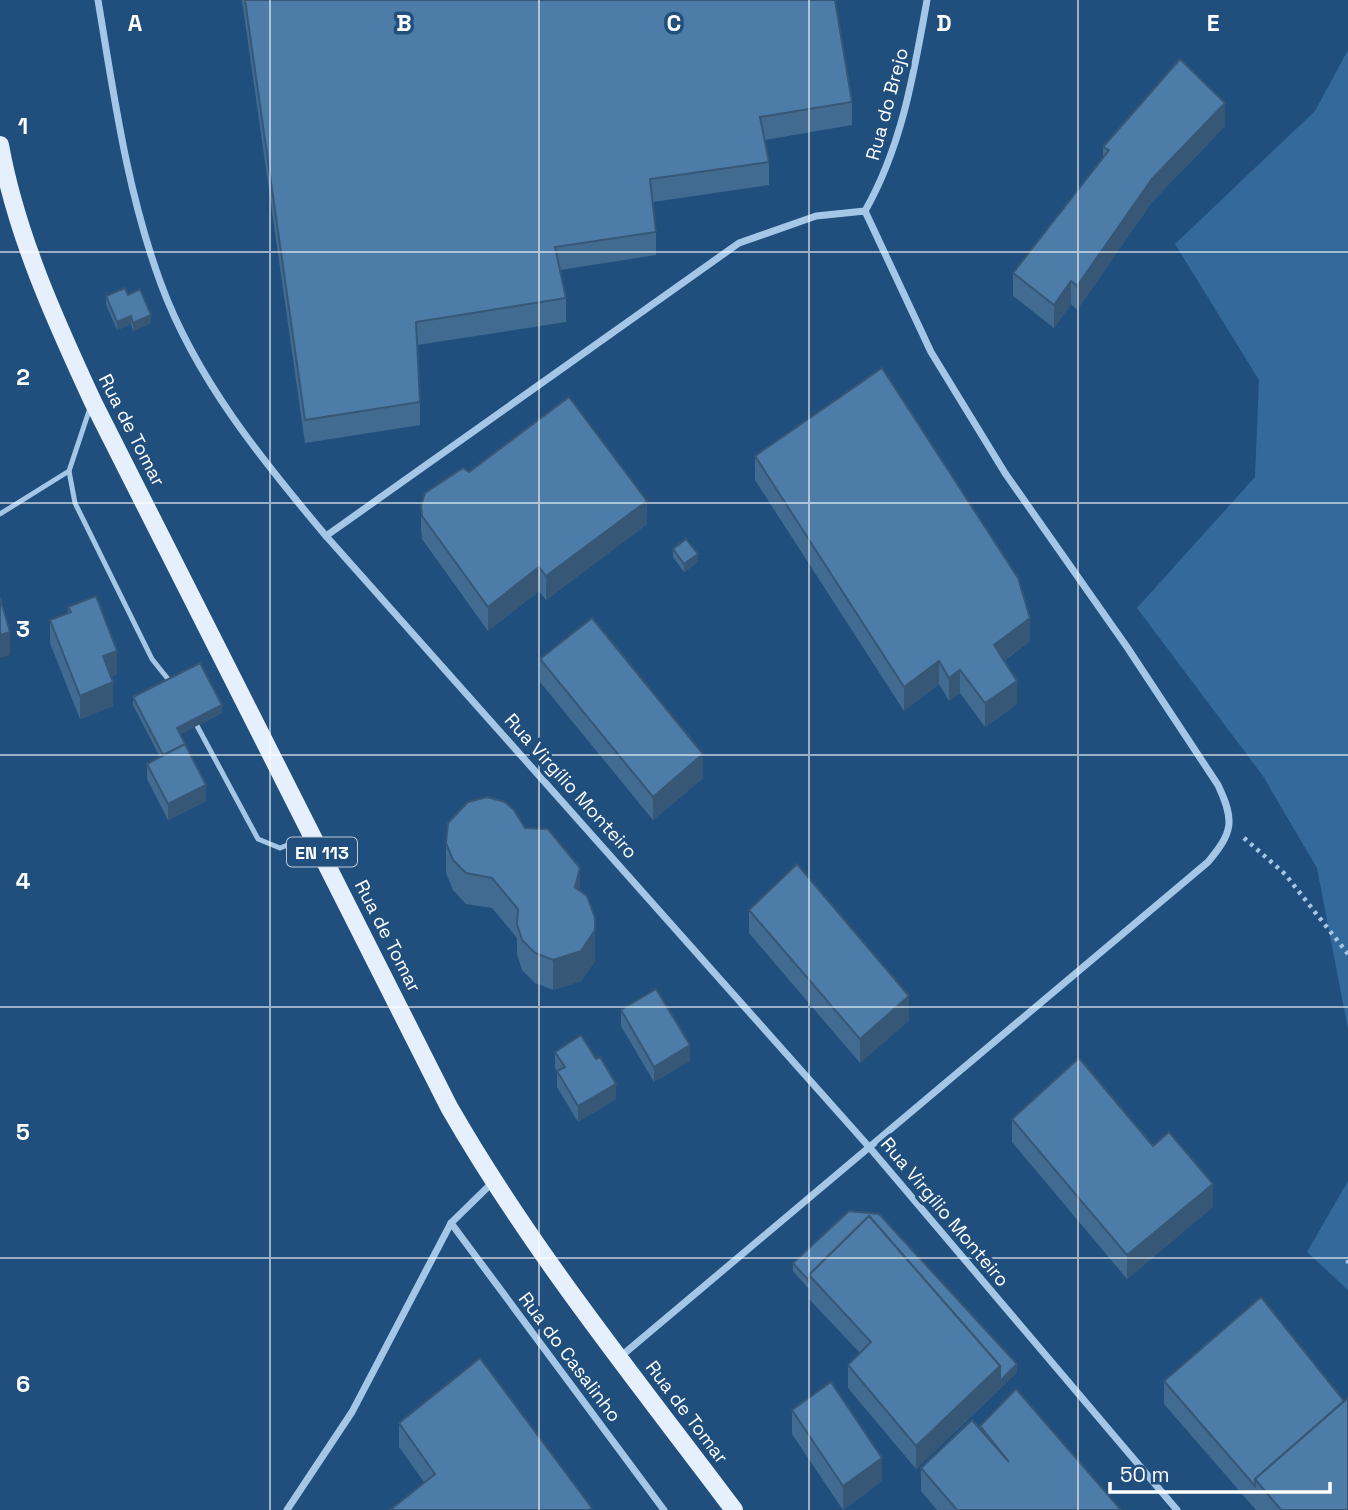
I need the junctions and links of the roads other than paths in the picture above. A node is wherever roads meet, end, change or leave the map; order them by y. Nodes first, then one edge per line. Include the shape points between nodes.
1 (98, 0) edge
2 (927, 0) edge
3 (0, 145) edge
4 (865, 211) junction
5 (93, 402) junction
6 (69, 471) junction
7 (0, 514) edge
8 (326, 536) junction
9 (176, 690) edge
10 (190, 713) edge
11 (314, 834) junction
12 (870, 1148) junction
13 (493, 1182) junction
14 (451, 1223) junction
15 (620, 1357) junction
16 (287, 1510) edge
17 (664, 1510) edge
18 (734, 1510) edge
19 (1177, 1510) edge

1 - 8 street, Rua Virgílio Monteiro via 127,172 161,285 223,401 264,462
2 - 4 street, Rua do Brejo via 894,152
3 - 5 main road, Rua de Tomar / EN 113 via 18,218 60,331
4 - 8 street via 816,216 739,243
4 - 12 street via 931,352 1005,473 1218,785 1231,827 1208,862
5 - 6 lane
5 - 11 main road, Rua de Tomar / EN 113
6 - 7 lane
6 - 9 lane via 84,525 152,659
8 - 12 street, Rua Virgílio Monteiro
10 - 11 lane via 258,839 280,848
11 - 13 main road, Rua de Tomar / EN 113 via 449,1107
12 - 15 street
12 - 19 street, Rua Virgílio Monteiro
13 - 14 street
13 - 15 main road, Rua de Tomar / EN 113
14 - 16 street via 352,1412
14 - 17 street, Rua do Casalinho
15 - 18 main road, Rua de Tomar / EN 113

